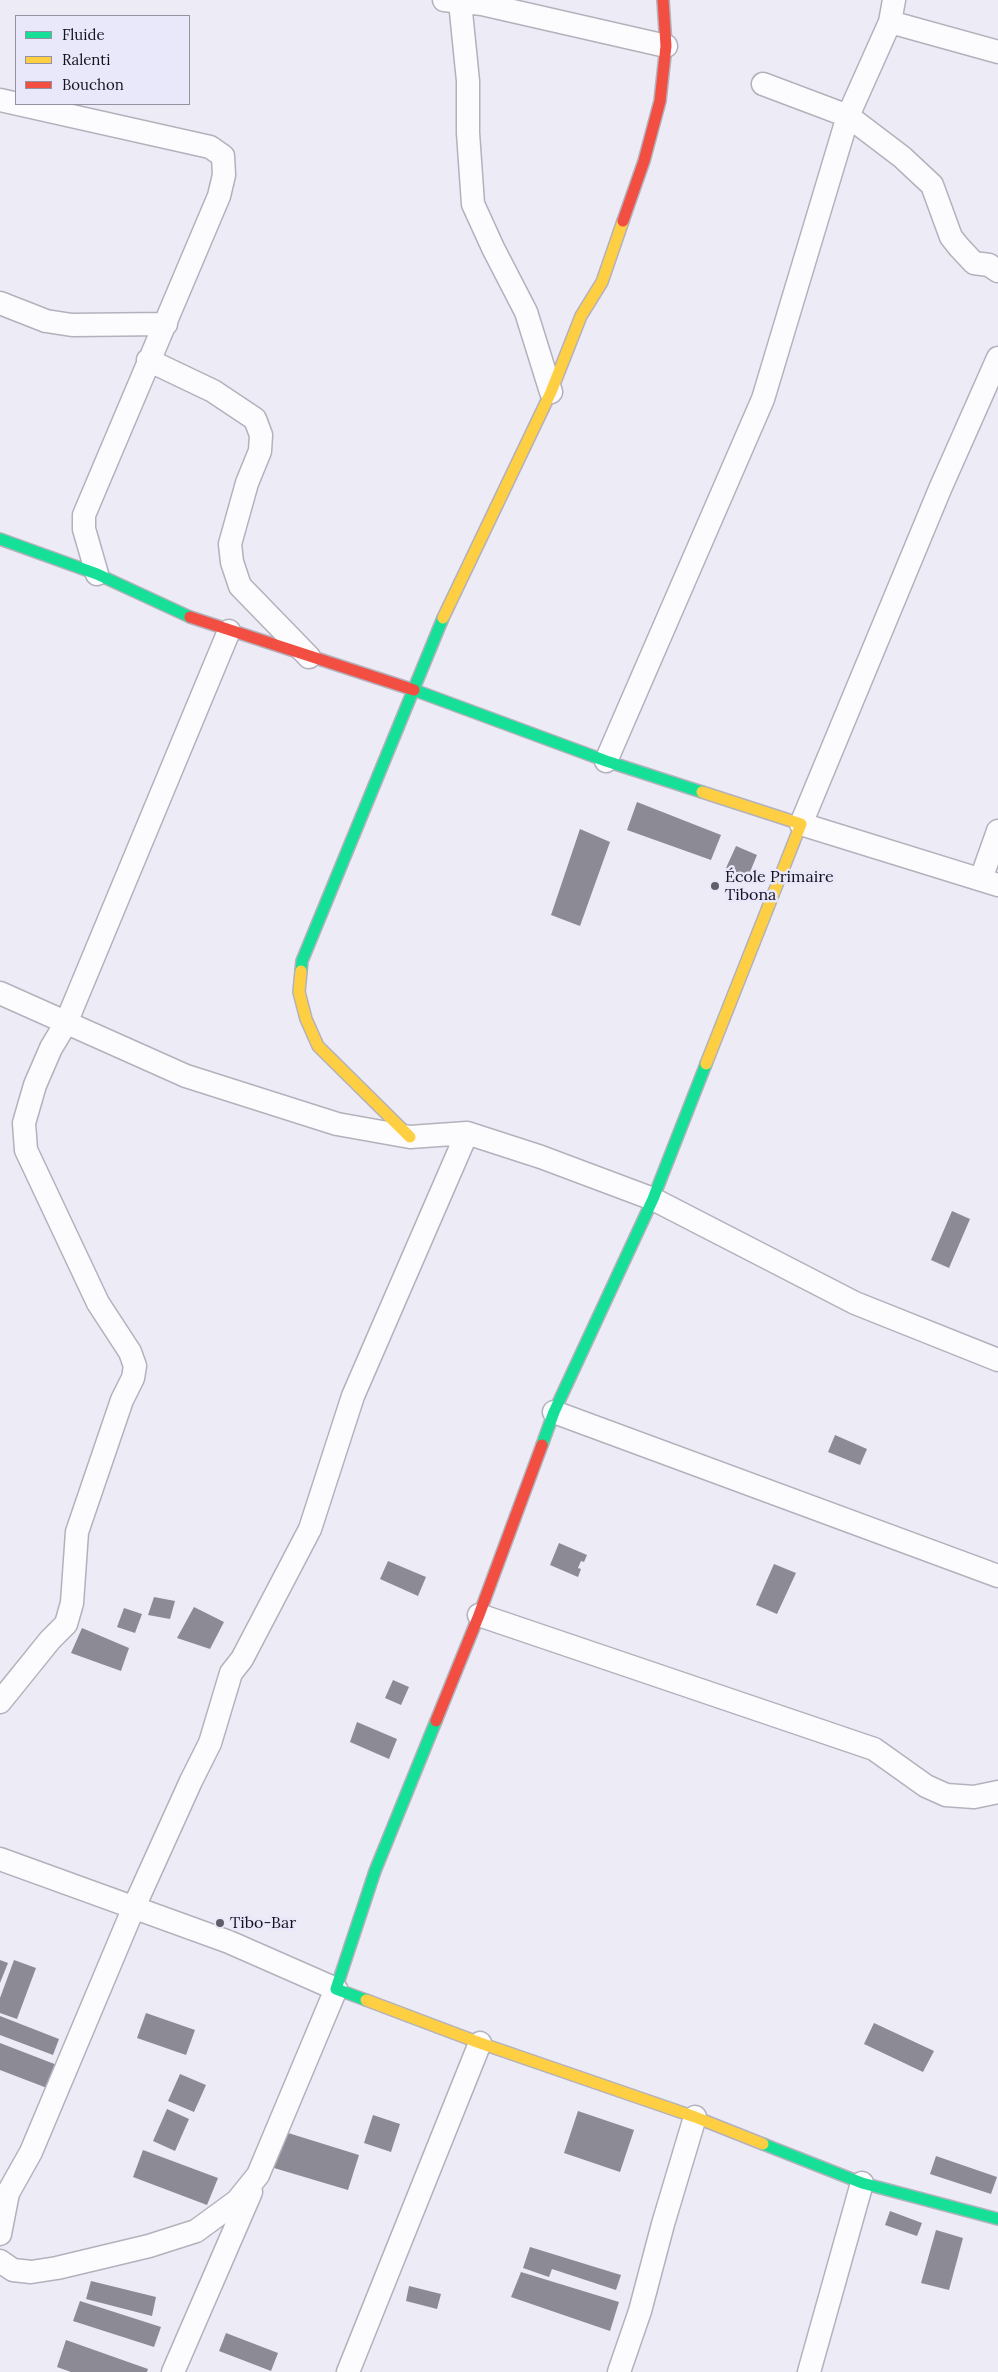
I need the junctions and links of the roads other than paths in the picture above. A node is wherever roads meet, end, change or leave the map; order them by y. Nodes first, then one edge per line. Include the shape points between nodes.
1 (663, 0) edge
2 (894, 0) edge
3 (452, 1) edge
4 (890, 22) junction
5 (666, 46) junction
6 (998, 52) edge
7 (763, 84) dead end
8 (0, 100) edge
9 (15, 103) edge
10 (22, 105) edge
11 (848, 116) junction
12 (998, 271) edge
13 (0, 303) edge
14 (166, 324) junction
15 (998, 358) edge
16 (148, 360) junction
17 (551, 392) junction
18 (0, 538) edge
19 (97, 574) junction
20 (229, 631) junction
21 (309, 657) junction
22 (413, 690) junction
23 (606, 761) junction
24 (801, 824) junction
25 (998, 831) edge
26 (990, 882) edge
27 (0, 993) edge
28 (66, 1023) junction
29 (467, 1133) junction
30 (410, 1137) junction
31 (653, 1199) junction
32 (997, 1356) edge
33 (554, 1412) junction
34 (998, 1576) edge
35 (479, 1615) junction
36 (0, 1702) edge
37 (998, 1792) edge
38 (0, 1859) edge
39 (134, 1907) junction
40 (336, 1989) junction
41 (480, 2043) junction
42 (695, 2118) junction
43 (258, 2175) junction
44 (862, 2183) junction
45 (998, 2219) edge
46 (0, 2234) edge
47 (0, 2261) edge
48 (173, 2372) edge
49 (348, 2372) edge
50 (619, 2372) edge
51 (809, 2372) edge

1 - 5 street
2 - 4 street
3 - 5 street via 491,6
3 - 17 street via 468,81 473,204 526,312
4 - 6 street
4 - 11 street
5 - 17 street via 660,101 644,161 602,282 581,316
7 - 11 street
8 - 9 street
10 - 14 street via 210,147 223,156 224,175 218,196
11 - 12 street via 902,157 932,186 951,237 974,263 989,265
11 - 23 street via 763,399
13 - 14 street via 46,321 72,325
14 - 16 street
15 - 24 street
16 - 19 street via 84,515 84,529
16 - 21 street via 213,391 255,419 261,435 260,451 247,483 230,544 232,562 240,586
17 - 22 street via 451,598
18 - 19 street
19 - 20 street via 182,614
20 - 21 street
20 - 28 street
21 - 22 street
22 - 23 street
22 - 30 street via 302,961 299,992 318,1046
23 - 24 street
24 - 26 street
24 - 31 street
25 - 26 street
27 - 28 street
28 - 30 street via 186,1076 337,1124
28 - 36 street via 35,1086 24,1122 26,1150 98,1303 130,1352 134,1372 77,1532 72,1603 66,1624
29 - 30 street
29 - 31 street
29 - 39 street via 353,1396 310,1529 242,1659 231,1673 210,1743
31 - 32 street via 855,1303
31 - 33 street
33 - 34 street
33 - 35 street
35 - 37 street via 874,1749 926,1786 946,1795 974,1797
35 - 40 street via 375,1871
38 - 39 street
39 - 40 street via 229,1942
39 - 46 street via 31,2152 8,2193
40 - 41 street
40 - 43 street
41 - 42 street
41 - 49 street
42 - 44 street
42 - 50 street via 640,2311
43 - 47 street via 237,2201 186,2234 48,2270 13,2270
43 - 48 street
44 - 45 street
44 - 51 street

